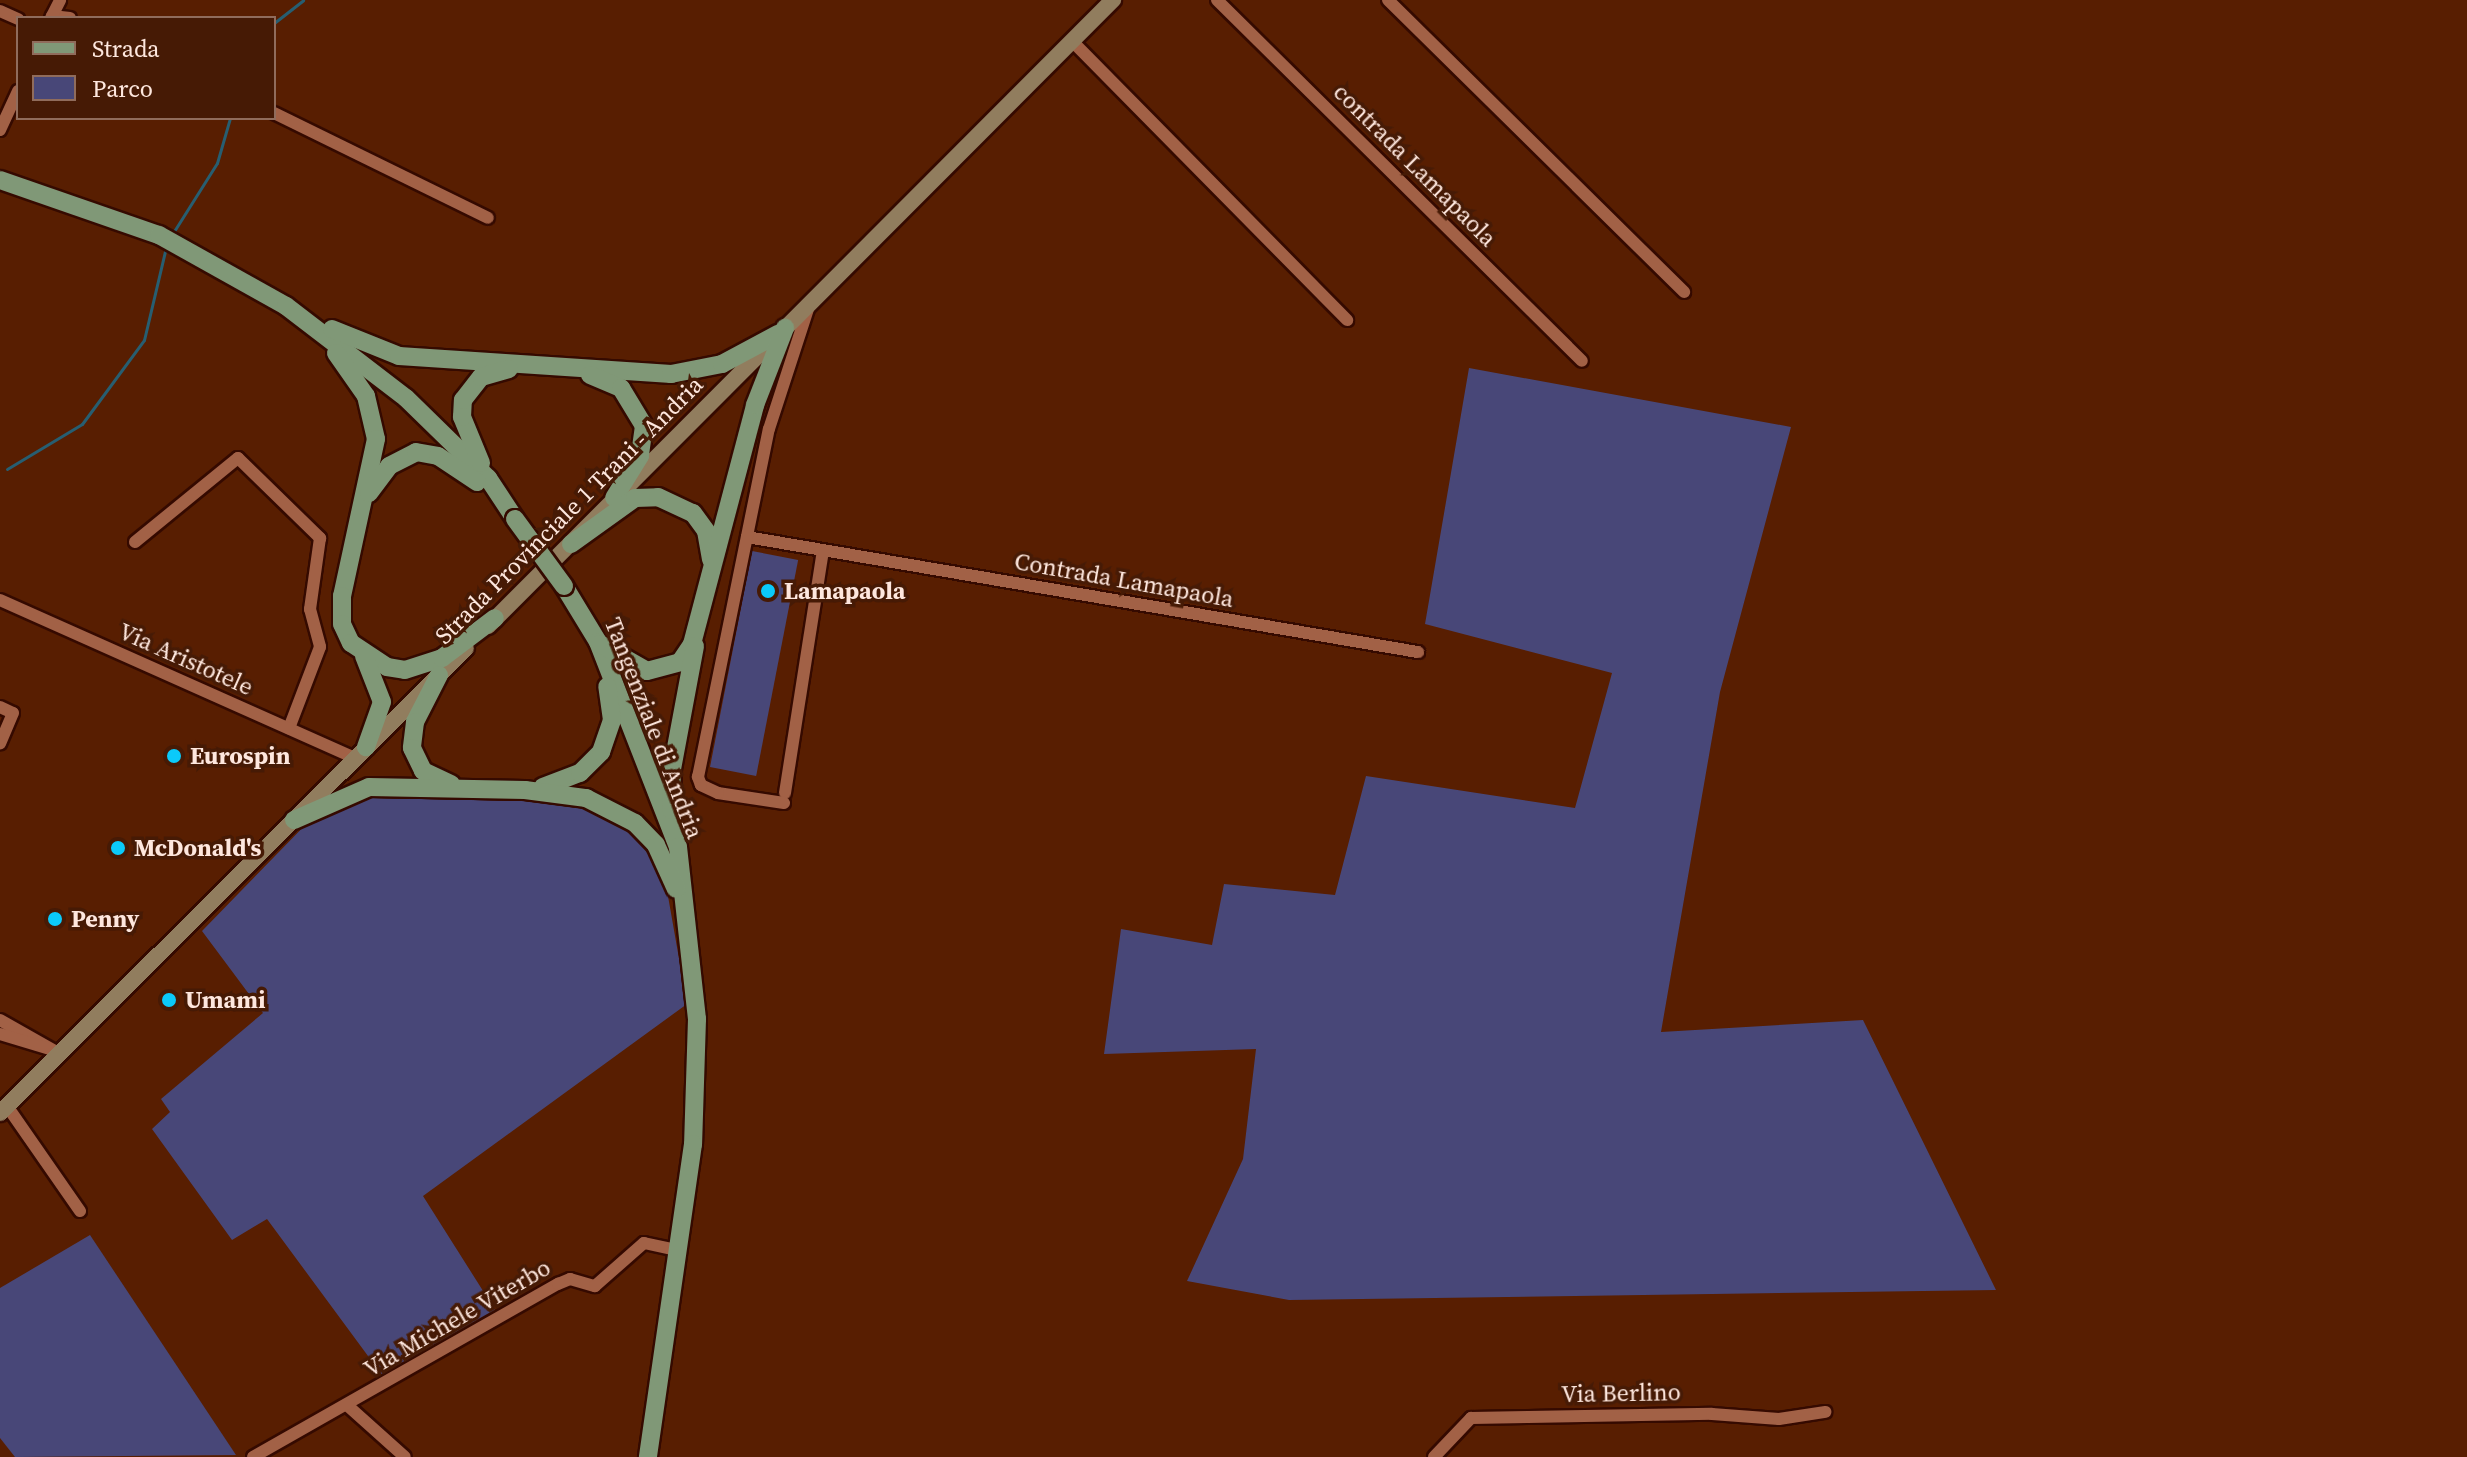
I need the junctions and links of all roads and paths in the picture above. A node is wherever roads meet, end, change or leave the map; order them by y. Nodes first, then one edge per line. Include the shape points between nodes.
1 (1113, 0) edge
2 (1217, 0) edge
3 (1388, 0) edge
4 (1072, 41) junction
5 (16, 95) edge
6 (276, 114) edge
7 (0, 130) edge
8 (0, 180) edge
9 (488, 218) dead end
10 (1684, 292) dead end
11 (812, 300) junction
12 (286, 306) junction
13 (304, 320) junction
14 (1347, 320) dead end
15 (782, 330) junction
16 (1582, 361) dead end
17 (532, 366) junction
18 (572, 369) junction
19 (488, 478) junction
20 (614, 498) junction
21 (366, 499) junction
22 (510, 512) junction
23 (747, 537) junction
24 (135, 542) dead end
25 (571, 544) junction
26 (823, 551) junction
27 (709, 585) junction
28 (0, 600) edge
29 (703, 607) junction
30 (582, 612) junction
31 (495, 618) junction
32 (598, 642) junction
33 (1418, 652) dead end
34 (362, 654) junction
35 (439, 675) junction
36 (0, 707) edge
37 (289, 728) junction
38 (0, 743) edge
39 (360, 752) junction
40 (466, 788) junction
41 (525, 790) junction
42 (294, 820) junction
43 (674, 837) junction
44 (688, 934) junction
45 (0, 1020) edge
46 (0, 1034) edge
47 (55, 1052) junction
48 (4, 1110) edge
49 (80, 1211) dead end
50 (678, 1250) junction
51 (348, 1406) junction
52 (1825, 1412) dead end
53 (270, 1448) junction
54 (253, 1457) edge
55 (280, 1457) edge
56 (405, 1457) edge
57 (648, 1457) edge
58 (1434, 1457) edge

1 - 4 main road, Strada Provinciale 1 Trani - Andria
2 - 16 street, contrada Lamapaola
3 - 10 street
4 - 11 main road, Strada Provinciale 1 Trani - Andria
4 - 14 street
5 - 7 street
6 - 9 street
8 - 12 main road, Tangenziale di Andria via 159,235
11 - 15 main road, Strada Provinciale 1 Trani - Andria
11 - 23 street via 769,429
12 - 13 main road, Tangenziale di Andria
12 - 17 main road via 375,350
13 - 19 main road, Tangenziale di Andria via 406,398
13 - 21 main road via 366,396 376,439
15 - 18 main road via 695,371
15 - 20 main road, Strada Provinciale 1 Trani - Andria
15 - 27 main road via 755,405
17 - 18 main road
17 - 19 main road via 481,377 463,400 467,433
18 - 20 main road via 621,388 641,417 640,456
19 - 22 main road, Tangenziale di Andria
20 - 25 main road, Strada Provinciale 1 Trani - Andria
21 - 22 main road via 389,466 424,452 455,464
21 - 34 main road via 340,611 351,643
22 - 30 main road, Tangenziale di Andria, bridge
23 - 26 street, Contrada Lamapaola
23 - 26 street via 698,777 701,785 718,793 784,798
24 - 37 street via 238,458 320,538 310,609 320,647
25 - 27 main road via 635,498 675,501 706,531 712,551
25 - 31 main road, Strada Provinciale 1 Trani - Andria
26 - 33 street, Contrada Lamapaola
27 - 29 main road
28 - 37 street, Via Aristotele
29 - 32 main road via 692,644 680,662 665,670 625,663
29 - 43 main road via 672,769
30 - 32 main road, Tangenziale di Andria
30 - 41 main road via 611,698 609,734 580,773
31 - 34 main road via 423,666 387,667
31 - 35 main road, Strada Provinciale 1 Trani - Andria
32 - 43 main road, Tangenziale di Andria
34 - 39 main road via 382,702
35 - 39 main road, Strada Provinciale 1 Trani - Andria
35 - 40 main road via 415,722 412,748 434,779
36 - 38 street via 13,713
37 - 39 street, Via Aristotele
39 - 42 main road, Strada Provinciale 1 Trani - Andria
40 - 41 main road
40 - 42 main road via 358,789
41 - 44 main road via 586,798 635,823 669,871
42 - 47 main road, Strada Provinciale 1 Trani - Andria
43 - 44 main road, Tangenziale di Andria
44 - 50 main road, Tangenziale di Andria via 698,1059
45 - 47 street
46 - 47 street
47 - 48 main road, Strada Provinciale 1 Trani - Andria
48 - 49 street
50 - 51 street, Via Michele Viterbo via 644,1243 595,1286 570,1279 558,1284
50 - 57 main road, Tangenziale di Andria
51 - 53 street, Via Michele Viterbo
51 - 56 street
52 - 58 street, Via Berlino via 1779,1419 1712,1414 1471,1418
53 - 54 street, Via Michele Viterbo
53 - 55 street

